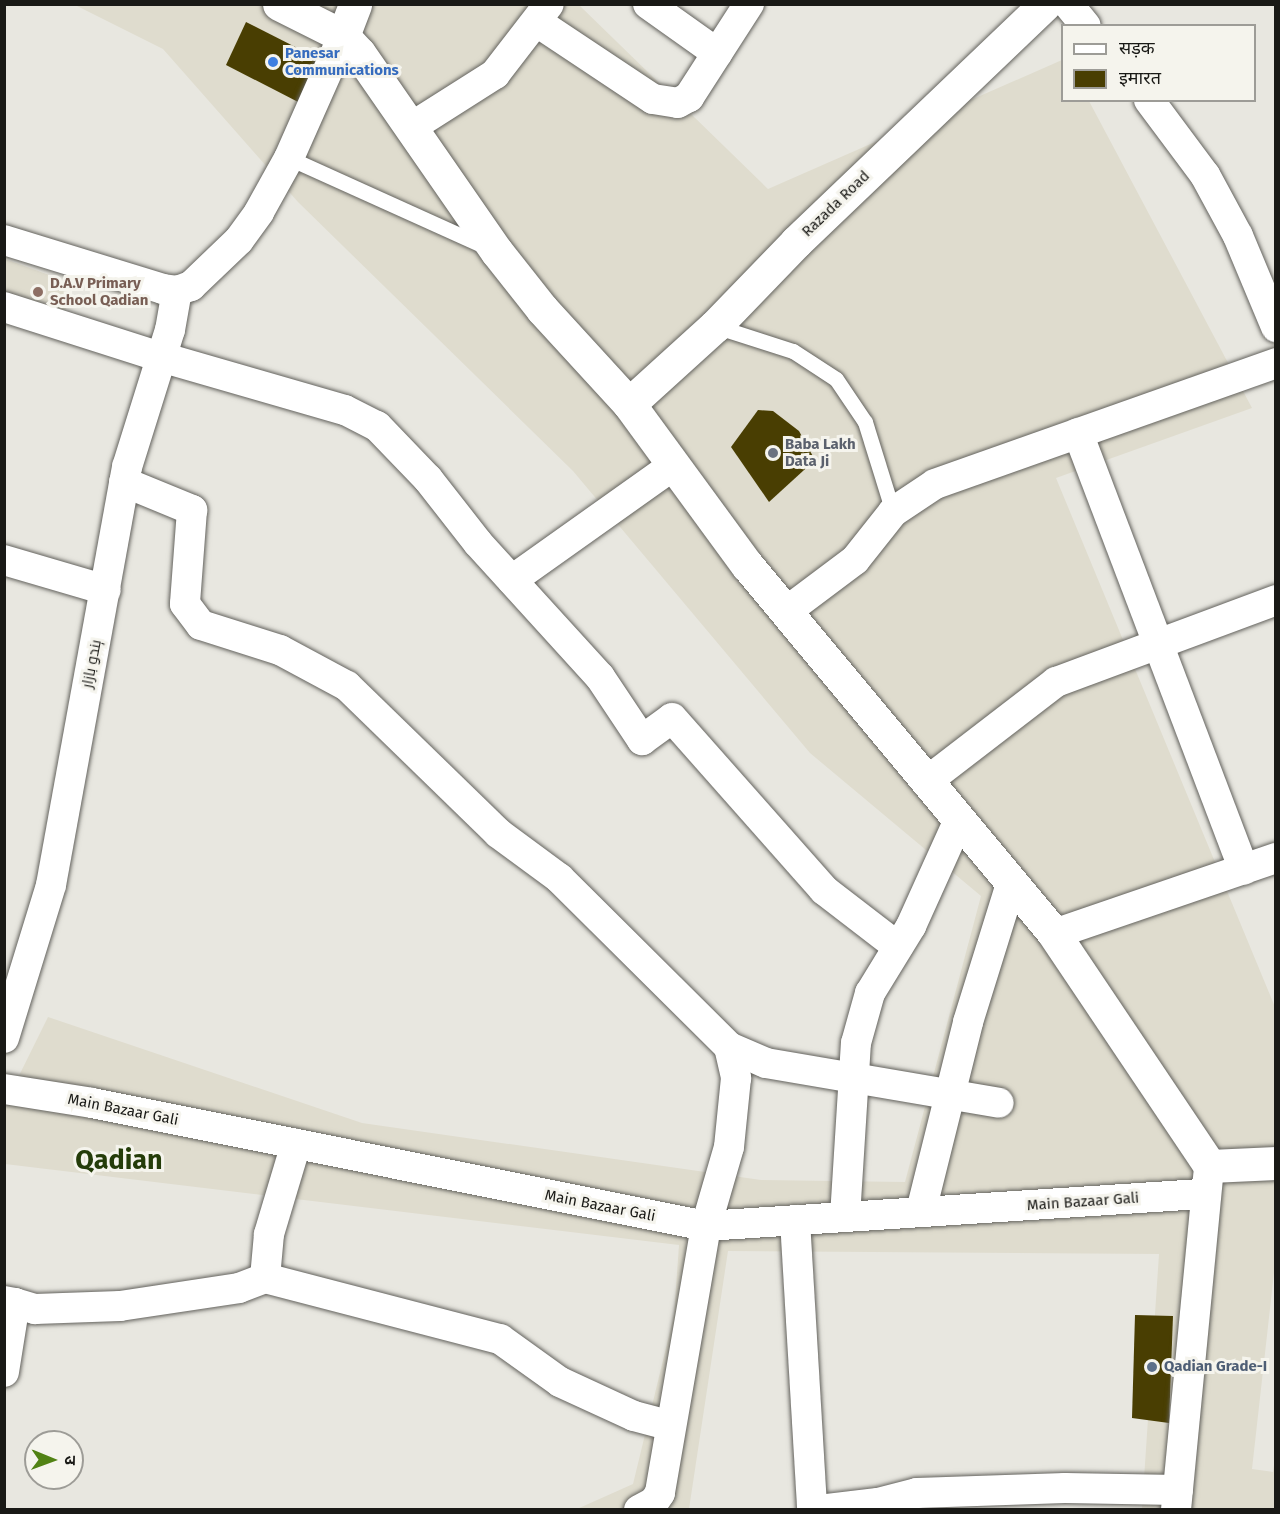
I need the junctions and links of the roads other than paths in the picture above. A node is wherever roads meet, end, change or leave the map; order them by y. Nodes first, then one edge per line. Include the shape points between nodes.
1 (279, 4) edge
2 (355, 4) edge
3 (648, 4) edge
4 (749, 4) edge
5 (1045, 4) edge
6 (1068, 4) edge
7 (543, 14) edge
8 (1084, 24) edge
9 (343, 36) junction
10 (717, 53) junction
11 (1150, 102) edge
12 (410, 128) junction
13 (290, 158) junction
14 (4, 240) edge
15 (497, 252) junction
16 (177, 291) junction
17 (4, 307) edge
18 (715, 326) junction
19 (1275, 327) edge
20 (161, 357) junction
21 (1275, 363) edge
22 (629, 404) junction
23 (1078, 433) junction
24 (674, 465) junction
25 (124, 482) junction
26 (893, 512) junction
27 (4, 560) edge
28 (512, 580) junction
29 (106, 590) junction
30 (1275, 600) edge
31 (787, 611) junction
32 (1160, 642) junction
33 (926, 782) junction
34 (958, 822) junction
35 (1275, 858) edge
36 (1244, 869) junction
37 (1011, 884) junction
38 (1054, 934) junction
39 (898, 947) junction
40 (4, 1038) edge
41 (729, 1047) junction
42 (854, 1079) junction
43 (4, 1089) edge
44 (950, 1096) junction
45 (999, 1103) dead end
46 (296, 1144) junction
47 (1275, 1163) edge
48 (1207, 1180) junction
49 (921, 1211) junction
50 (845, 1216) junction
51 (795, 1220) junction
52 (706, 1226) junction
53 (265, 1278) junction
54 (10, 1302) edge
55 (4, 1372) edge
56 (671, 1426) junction
57 (1177, 1500) edge
58 (653, 1507) edge
59 (812, 1509) edge
60 (819, 1509) edge

1 - 9 main road
2 - 9 main road
3 - 10 street
4 - 10 street
5 - 18 main road, Razada Road via 796,242
6 - 8 street
7 - 10 street via 653,99 666,103 689,97
7 - 12 street via 495,74
9 - 12 main road
9 - 13 street
11 - 19 street via 1205,175 1238,236
12 - 15 main road
13 - 15 lane
13 - 16 street via 239,240 191,286
14 - 16 street
15 - 22 main road via 542,309
16 - 20 street, ہندو بازار
17 - 20 street
18 - 22 main road, Razada Road
18 - 26 lane via 793,351 836,379 865,422
20 - 25 street, ہندو بازار via 133,441
20 - 28 street via 345,410 377,426 428,479
21 - 23 street
22 - 24 main road
23 - 26 street via 935,484
23 - 32 street
24 - 28 street
24 - 31 main road via 747,565
25 - 29 street, ہندو بازار
25 - 41 street via 192,510 185,604 201,625 280,650 347,686 498,833 559,878
26 - 31 street via 855,560
27 - 29 street
28 - 39 street via 600,677 642,740 672,718 824,890
29 - 40 street, ہندو بازار via 51,885
30 - 32 street
31 - 33 main road
32 - 33 street via 1056,682
32 - 36 street
33 - 34 main road
34 - 37 main road
34 - 39 street
35 - 36 street
36 - 38 street
37 - 38 main road
37 - 44 street
38 - 48 main road
39 - 42 street via 870,993 856,1043
41 - 42 street via 766,1063
41 - 52 street via 736,1078 729,1147
42 - 44 street
42 - 50 street
43 - 46 street, Main Bazaar Gali
44 - 45 street
44 - 49 street
46 - 52 street, Main Bazaar Gali
46 - 53 street via 269,1234
47 - 48 main road
48 - 49 street, Main Bazaar Gali
48 - 57 street
49 - 50 street, Main Bazaar Gali
50 - 51 street, Main Bazaar Gali
51 - 52 street, Main Bazaar Gali
51 - 59 street
52 - 56 street
53 - 54 street via 239,1288 120,1306 35,1309
53 - 56 street via 500,1339 560,1382 634,1416
54 - 55 street
56 - 58 street via 660,1492
57 - 60 street via 1065,1488 917,1493 878,1503

